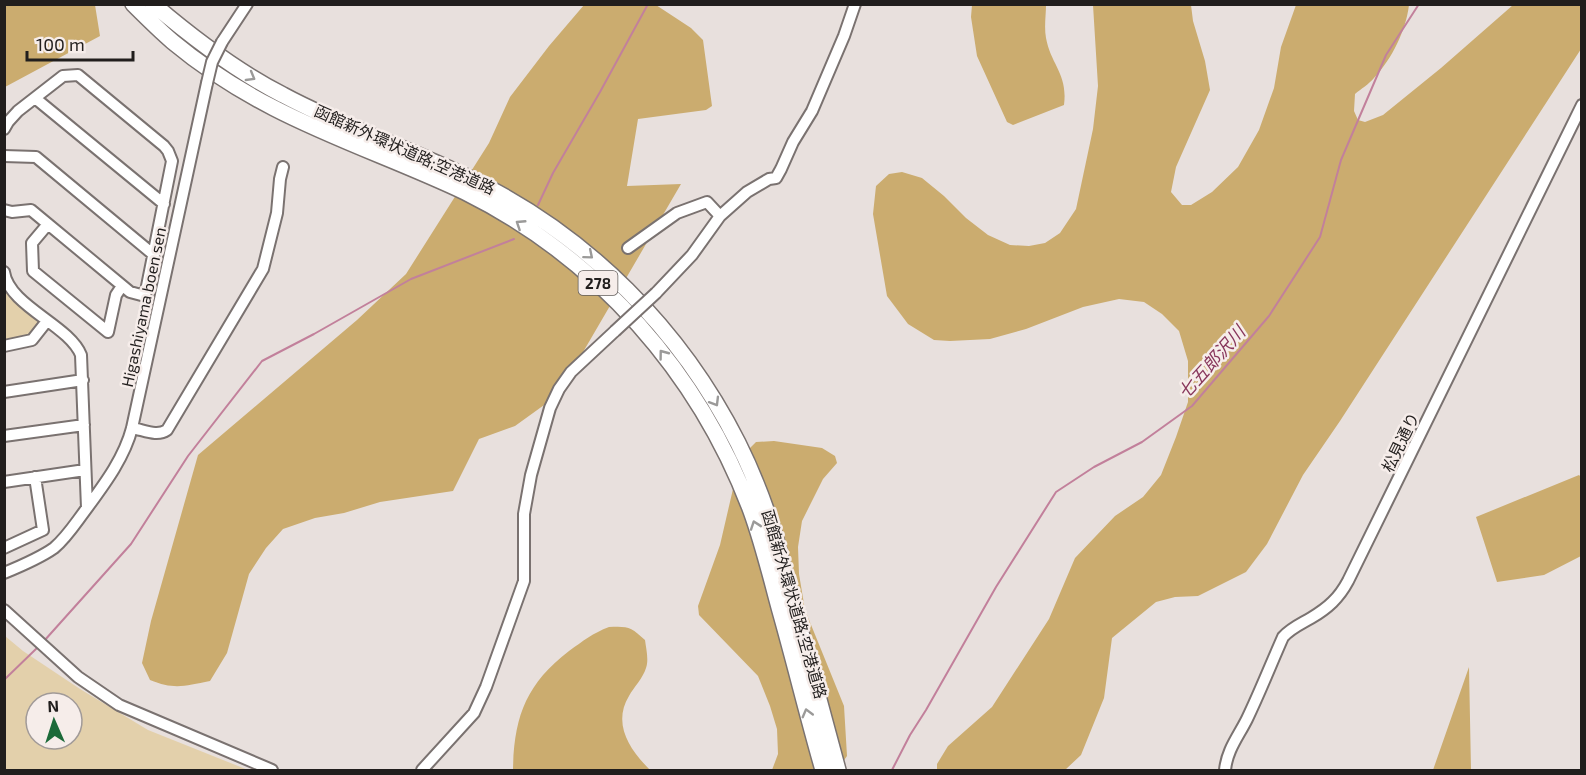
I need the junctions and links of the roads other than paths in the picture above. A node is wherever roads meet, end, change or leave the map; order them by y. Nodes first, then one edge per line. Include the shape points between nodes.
1 (133, 4) edge
2 (153, 4) edge
3 (247, 4) edge
4 (855, 4) edge
5 (35, 98) junction
6 (1581, 105) edge
7 (4, 129) edge
8 (4, 156) edge
9 (283, 167) dead end
10 (164, 204) junction
11 (4, 210) edge
12 (720, 216) junction
13 (48, 224) junction
14 (628, 248) dead end
15 (154, 255) junction
16 (4, 272) edge
17 (122, 286) junction
18 (47, 321) junction
19 (4, 345) edge
20 (83, 380) junction
21 (4, 392) edge
22 (84, 425) junction
23 (132, 428) junction
24 (4, 436) edge
25 (86, 470) junction
26 (35, 477) junction
27 (4, 482) edge
28 (87, 508) junction
29 (4, 548) edge
30 (4, 573) edge
31 (4, 610) edge
32 (830, 768) edge
33 (272, 771) edge
34 (422, 771) edge
35 (1225, 771) edge

32 -> 1 highway, 函館新外環状道路;空港道路 / 278 via 762,545 738,480 705,414 682,379 625,309 573,261 502,213 466,193 272,108 174,43
2 -> 32 highway, 函館新外環状道路;空港道路 / 278 via 229,64 282,95 458,172 510,200 583,250 636,298 695,371 752,474 776,540
3 - 23 street, Higashiyama boen sen, bridge via 212,62
4 - 12 street via 812,111 776,178 747,192
5 - 7 street
5 - 10 street
5 - 10 street via 63,76 78,75 168,151 172,161
6 - 35 street, 松見通り via 1348,581 1334,603 1283,637 1231,747
8 - 15 street via 36,157
9 - 23 street via 263,269 167,430 156,433
10 - 15 street
11 - 13 street via 31,210
12 - 14 street via 707,202 677,213
12 - 34 street, bridge via 692,255 559,389 531,475 524,514 524,581 486,687 474,713
13 - 17 street
13 - 17 street via 32,243 33,271 108,332 116,295
15 - 17 street via 145,296
16 - 18 street via 15,294
18 - 19 street via 32,340
18 - 20 street via 78,347
20 - 21 street
20 - 22 street
22 - 24 street
22 - 25 street
23 - 28 street, Higashiyama boen sen via 122,456
25 - 26 street
25 - 28 street
26 - 27 street
26 - 29 street via 43,530
28 - 30 street, Higashiyama boen sen via 54,548
31 - 33 street via 78,677 119,705

